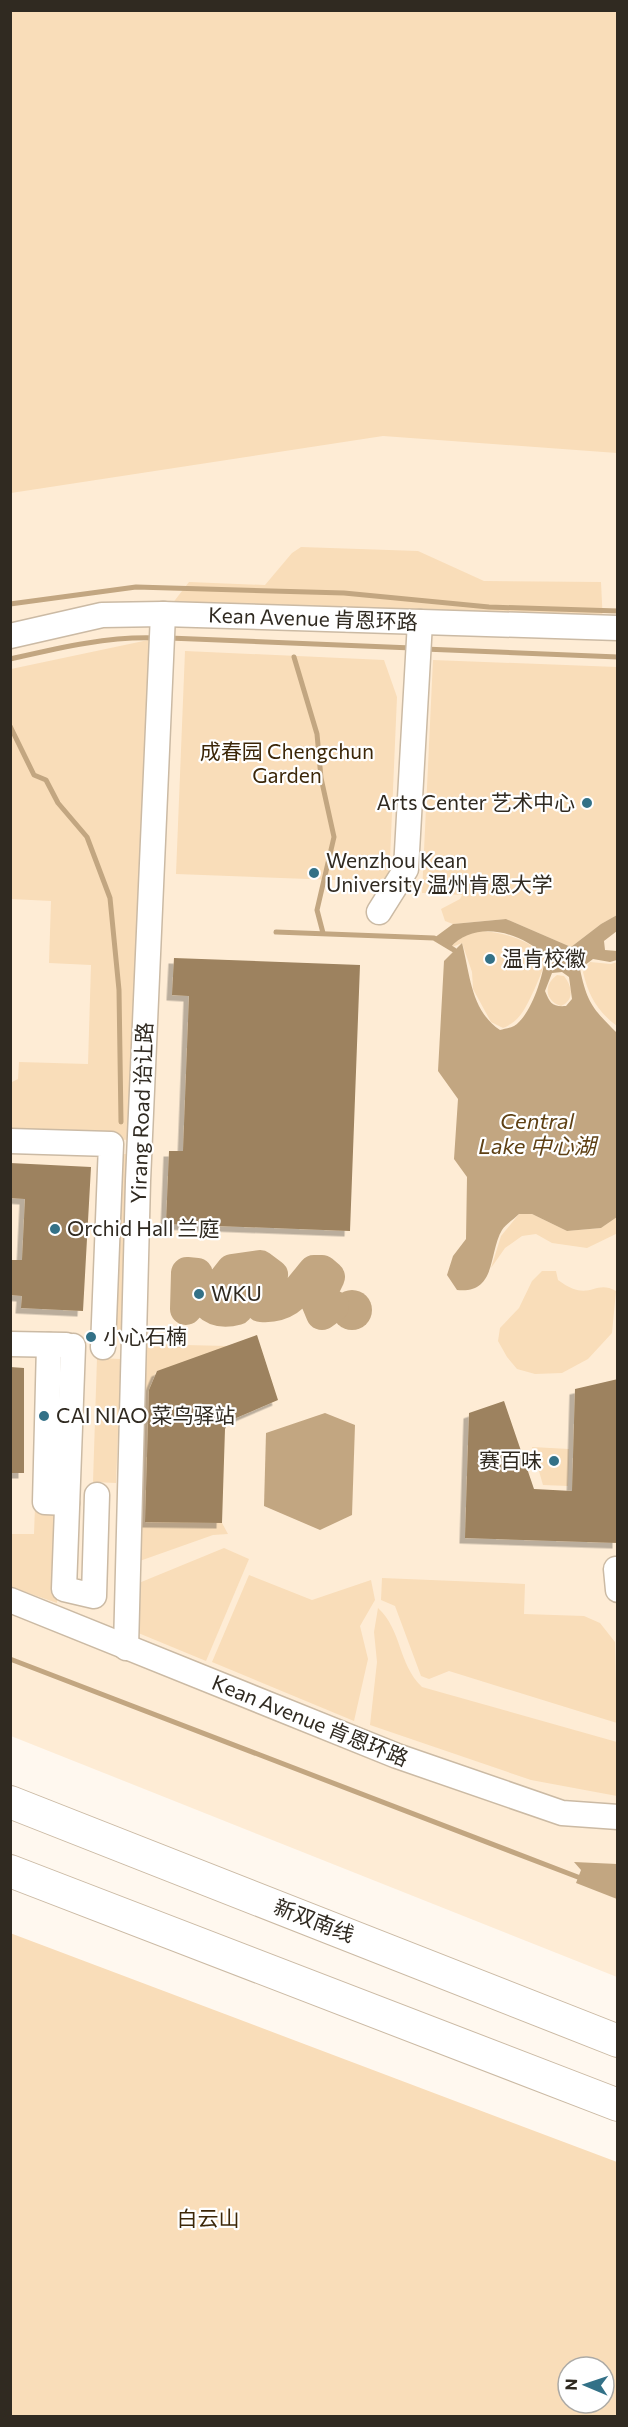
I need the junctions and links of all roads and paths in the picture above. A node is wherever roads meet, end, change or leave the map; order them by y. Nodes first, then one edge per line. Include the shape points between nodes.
1 (163, 620) junction
2 (618, 628) edge
3 (10, 636) edge
4 (418, 642) junction
5 (379, 912) dead end
6 (10, 1141) edge
7 (10, 1344) edge
8 (61, 1345) junction
9 (103, 1347) junction
10 (134, 1348) junction
11 (97, 1496) dead end
12 (64, 1589) junction
13 (10, 1600) edge
14 (62, 1622) junction
15 (126, 1648) junction
16 (10, 1802) edge
17 (618, 1817) edge
18 (10, 1871) edge
19 (618, 2041) edge
20 (618, 2105) edge

1 - 3 street, Kean Avenue 肯恩环路 via 102,615
1 - 4 street, Kean Avenue 肯恩环路
1 - 10 street, Yirang Road 诒让路
2 - 4 street, Kean Avenue 肯恩环路
4 - 5 street via 406,869
6 - 9 street via 111,1144
7 - 8 street
8 - 9 street
8 - 12 street via 67,1503
9 - 10 street
10 - 15 street, Yirang Road 诒让路
11 - 12 street via 94,1596
12 - 14 street
13 - 14 street, Kean Avenue 肯恩环路
14 - 15 street, Kean Avenue 肯恩环路
15 - 17 street, Kean Avenue 肯恩环路 via 397,1756 562,1813
16 - 19 main road, 新双南线
18 - 20 main road

